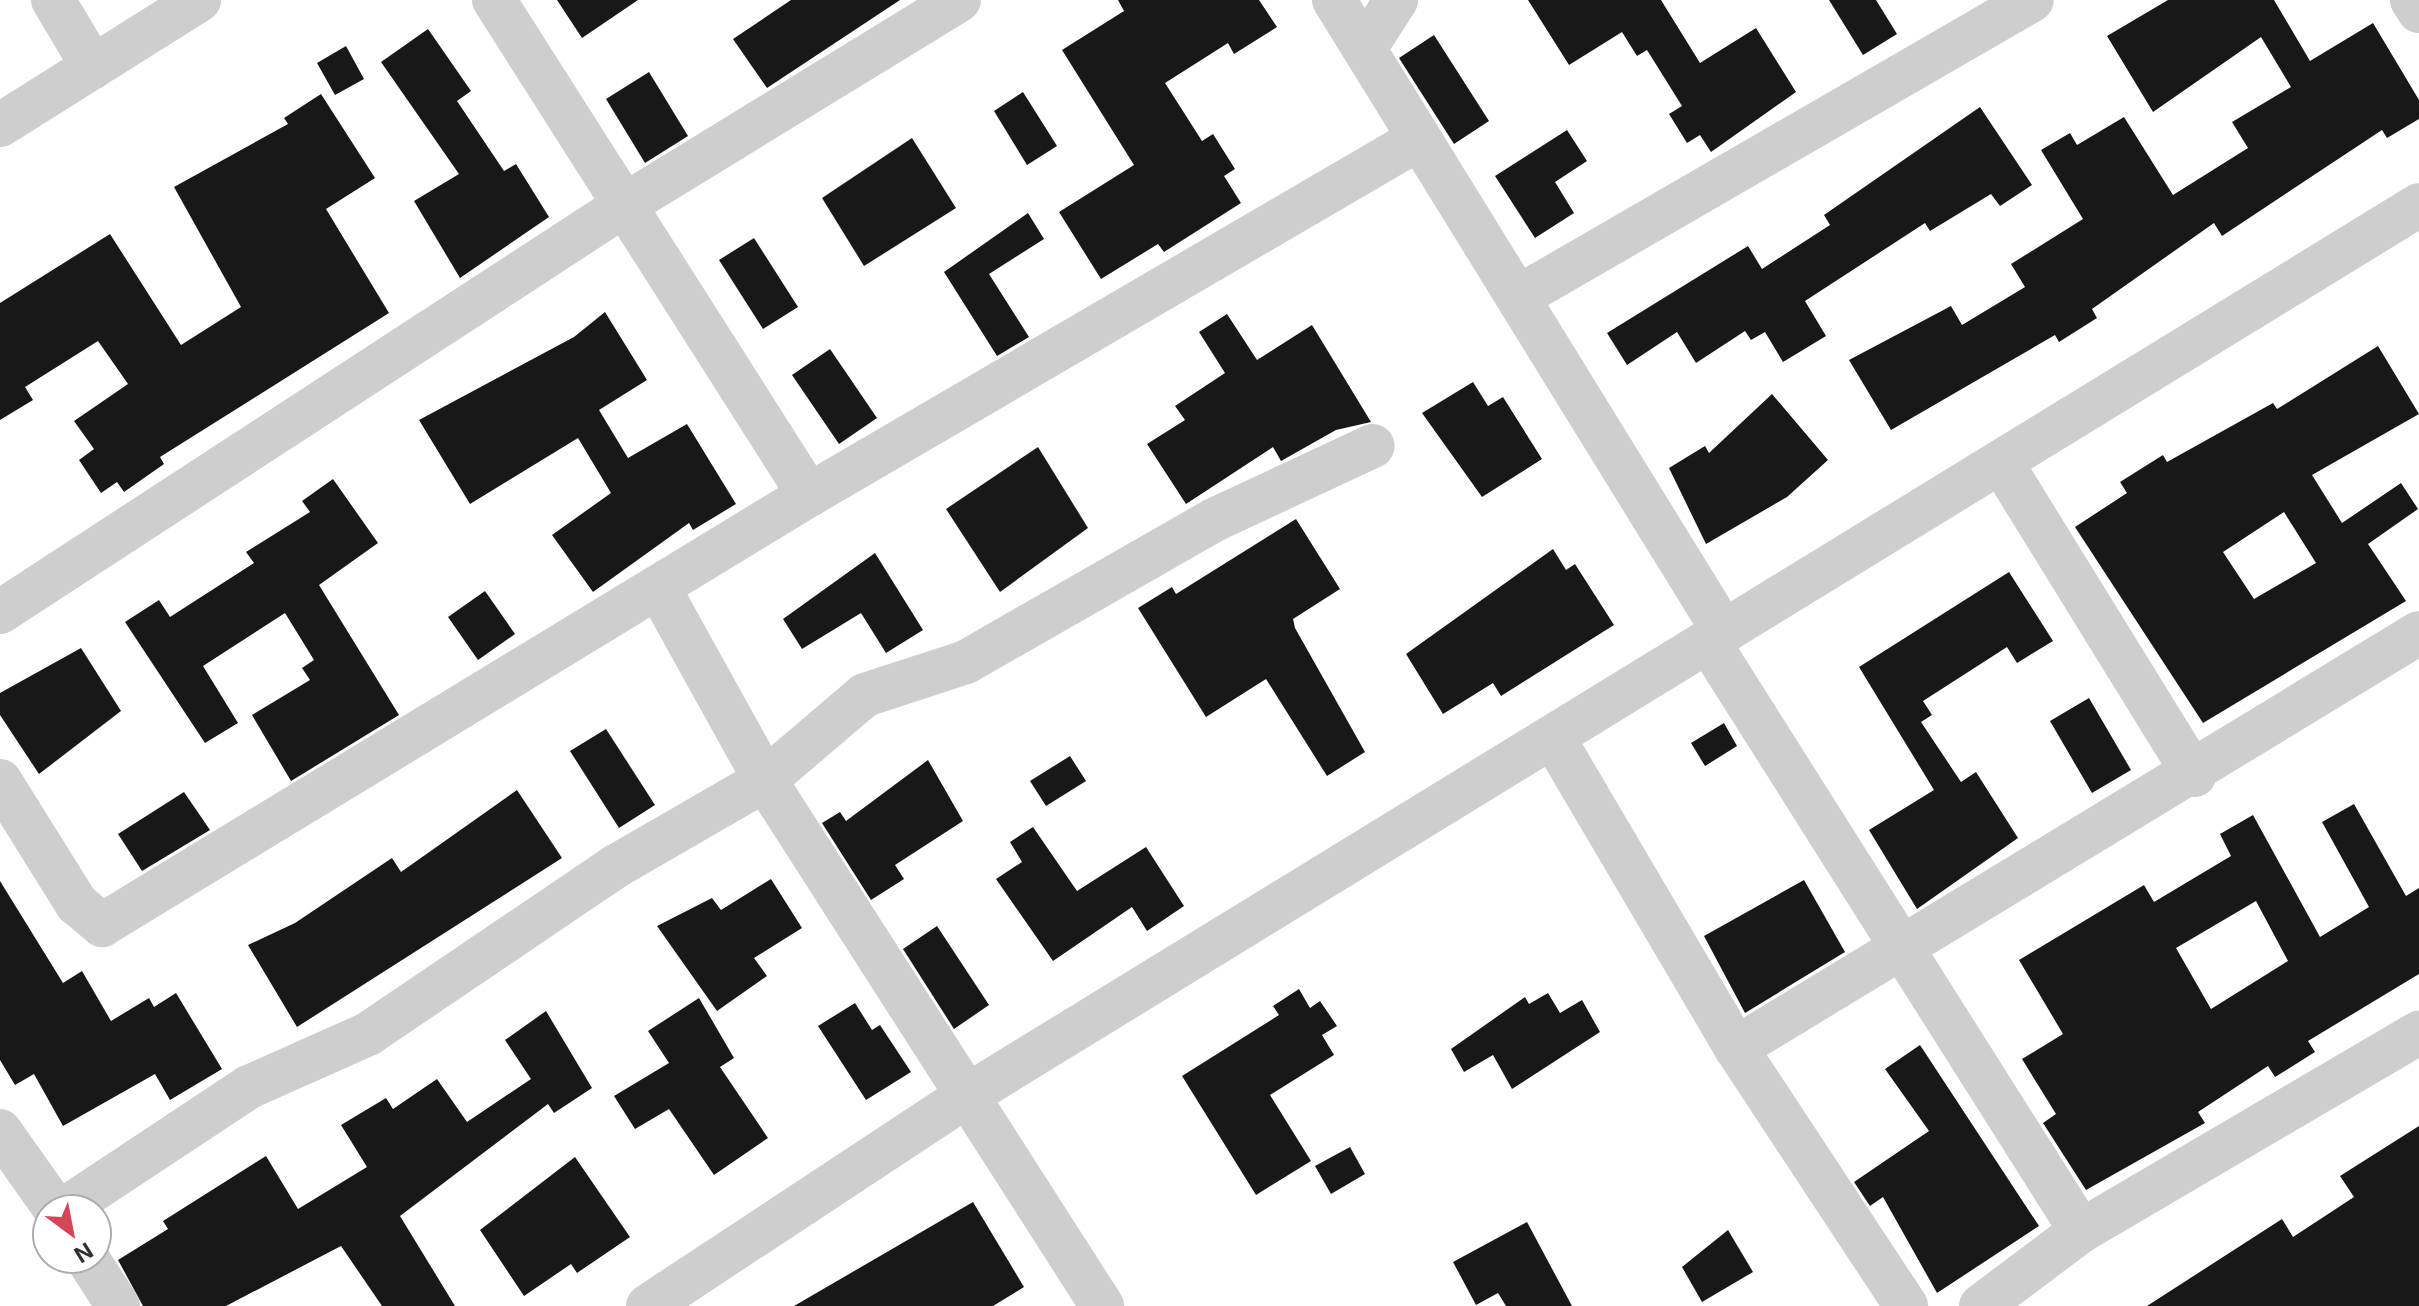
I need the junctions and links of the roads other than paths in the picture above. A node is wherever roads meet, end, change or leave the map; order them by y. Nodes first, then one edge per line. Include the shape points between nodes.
1 (53, 0) edge
2 (199, 0) edge
3 (494, 0) edge
4 (959, 0) edge
5 (1334, 0) edge
6 (1396, 0) edge
7 (2032, 0) edge
8 (2412, 0) edge
9 (2419, 11) edge
10 (1366, 47) junction
11 (93, 67) junction
12 (0, 125) edge
13 (1415, 141) junction
14 (2419, 205) edge
15 (623, 206) junction
16 (1520, 296) junction
17 (1373, 446) dead end
18 (2001, 462) junction
19 (809, 495) junction
20 (658, 587) junction
21 (0, 612) edge
22 (2419, 633) edge
23 (1716, 637) junction
24 (1554, 739) junction
25 (2194, 775) junction
26 (765, 780) junction
27 (0, 781) edge
28 (1905, 947) junction
29 (2419, 1033) edge
30 (1736, 1048) junction
31 (968, 1095) junction
32 (0, 1131) edge
33 (45, 1194) edge
34 (87, 1194) edge
35 (2081, 1231) junction
36 (97, 1274) edge
37 (118, 1306) edge
38 (648, 1306) edge
39 (1102, 1306) edge
40 (1906, 1306) edge
41 (1981, 1306) edge

1 - 11 street
2 - 11 street
3 - 15 street
4 - 15 street
5 - 10 street
6 - 10 street
7 - 16 street
8 - 9 street
10 - 13 street
11 - 12 street
13 - 16 street
13 - 19 street
14 - 18 street
15 - 19 street
15 - 21 street
16 - 23 street
17 - 26 street via 1214,520 966,662 865,695
18 - 23 street
18 - 25 street
19 - 20 street
20 - 26 street
20 - 27 street via 102,925 77,904
22 - 25 street
23 - 24 street
23 - 28 street
24 - 30 street
24 - 31 street
25 - 28 street
26 - 31 street
26 - 34 street via 618,865 368,1034 249,1087
28 - 30 street
28 - 35 street
29 - 35 street
30 - 40 street
31 - 38 street
31 - 39 street
32 - 33 street
35 - 41 street
36 - 37 street

